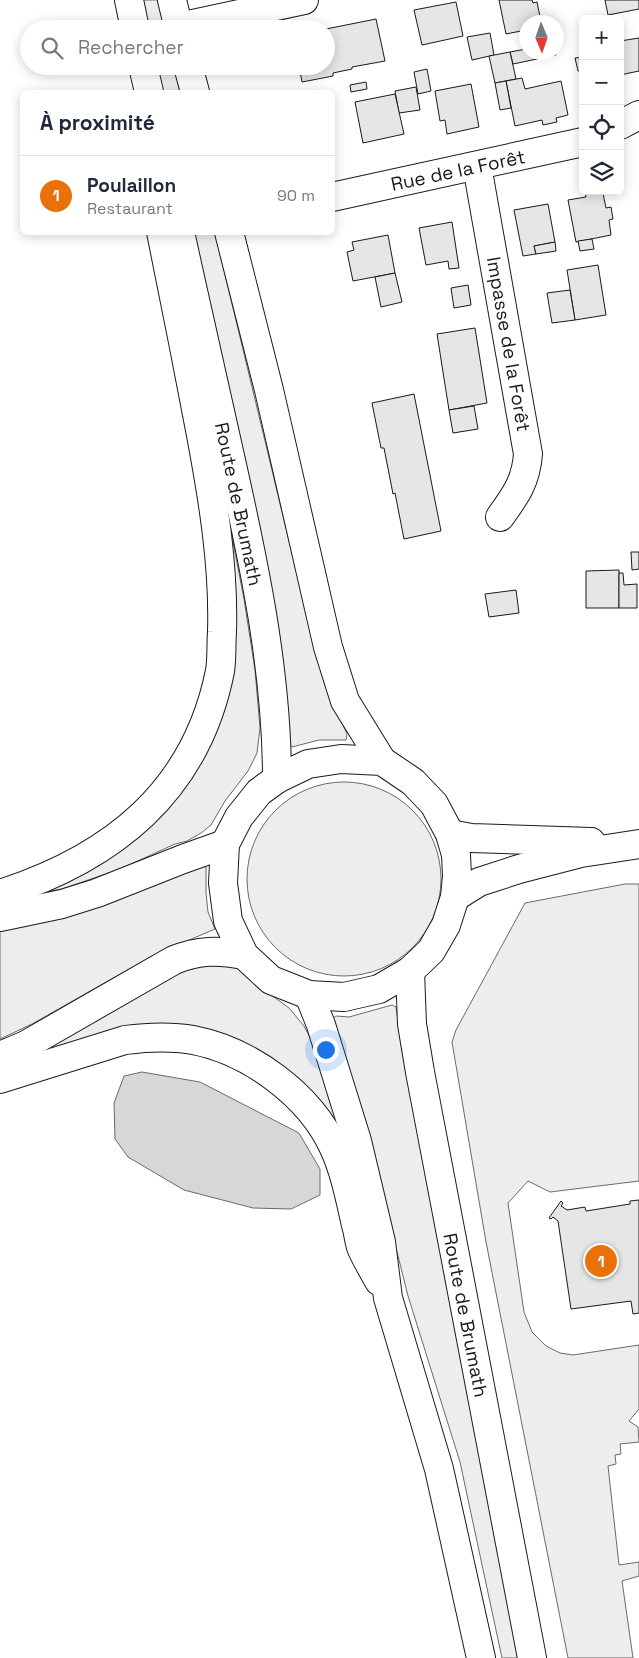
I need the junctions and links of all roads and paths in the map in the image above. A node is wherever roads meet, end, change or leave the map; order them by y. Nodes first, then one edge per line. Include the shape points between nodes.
1 (129, 0) edge
2 (172, 0) edge
3 (304, 0) edge
4 (133, 20) edge
5 (177, 20) edge
6 (205, 20) edge
7 (145, 75) edge
8 (190, 75) edge
9 (149, 90) edge
10 (194, 90) edge
11 (639, 114) edge
12 (624, 123) edge
13 (579, 143) edge
14 (477, 166) junction
15 (335, 196) edge
16 (162, 235) edge
17 (181, 235) edge
18 (230, 235) edge
19 (500, 516) dead end
20 (382, 761) junction
21 (277, 779) junction
22 (450, 834) junction
23 (225, 844) junction
24 (639, 844) edge
25 (0, 894) edge
26 (455, 897) junction
27 (0, 917) edge
28 (244, 955) junction
29 (410, 972) junction
30 (309, 995) junction
31 (0, 1056) edge
32 (0, 1078) edge
33 (388, 1298) junction
34 (481, 1658) edge
35 (532, 1658) edge

1 - 4 main road
2 - 5 main road
3 - 6 main road
7 - 9 main road
8 - 10 main road
11 - 12 main road
13 - 14 main road, Rue de la Forêt
14 - 15 main road, Rue de la Forêt
14 - 19 main road, Impasse de la Forêt via 528,454 522,484
16 - 25 main road via 217,534 222,612 220,670 207,718 184,767 140,818 95,852 57,873
17 - 21 main road, Route de Brumath via 259,600 273,697
18 - 20 main road via 328,647 345,701
20 - 21 main road via 341,759 308,764
20 - 22 main road via 413,782 434,804
21 - 23 main road via 259,792
22 - 24 main road via 471,838
22 - 26 main road via 456,862
23 - 27 main road via 97,893
23 - 28 main road via 223,883 228,921
24 - 26 main road via 581,853 519,869 479,882
26 - 29 main road via 446,925 431,950
28 - 30 main road via 271,980
28 - 31 main road via 204,951 182,957 26,1045
29 - 30 main road via 379,989 344,997
29 - 35 main road, Route de Brumath via 412,1024 420,1072
30 - 33 main road via 357,1141 381,1242
32 - 33 main road via 125,1040 146,1038 194,1040 251,1062 274,1076 297,1097 319,1122 334,1147 345,1178 361,1247
33 - 34 main road via 439,1469

